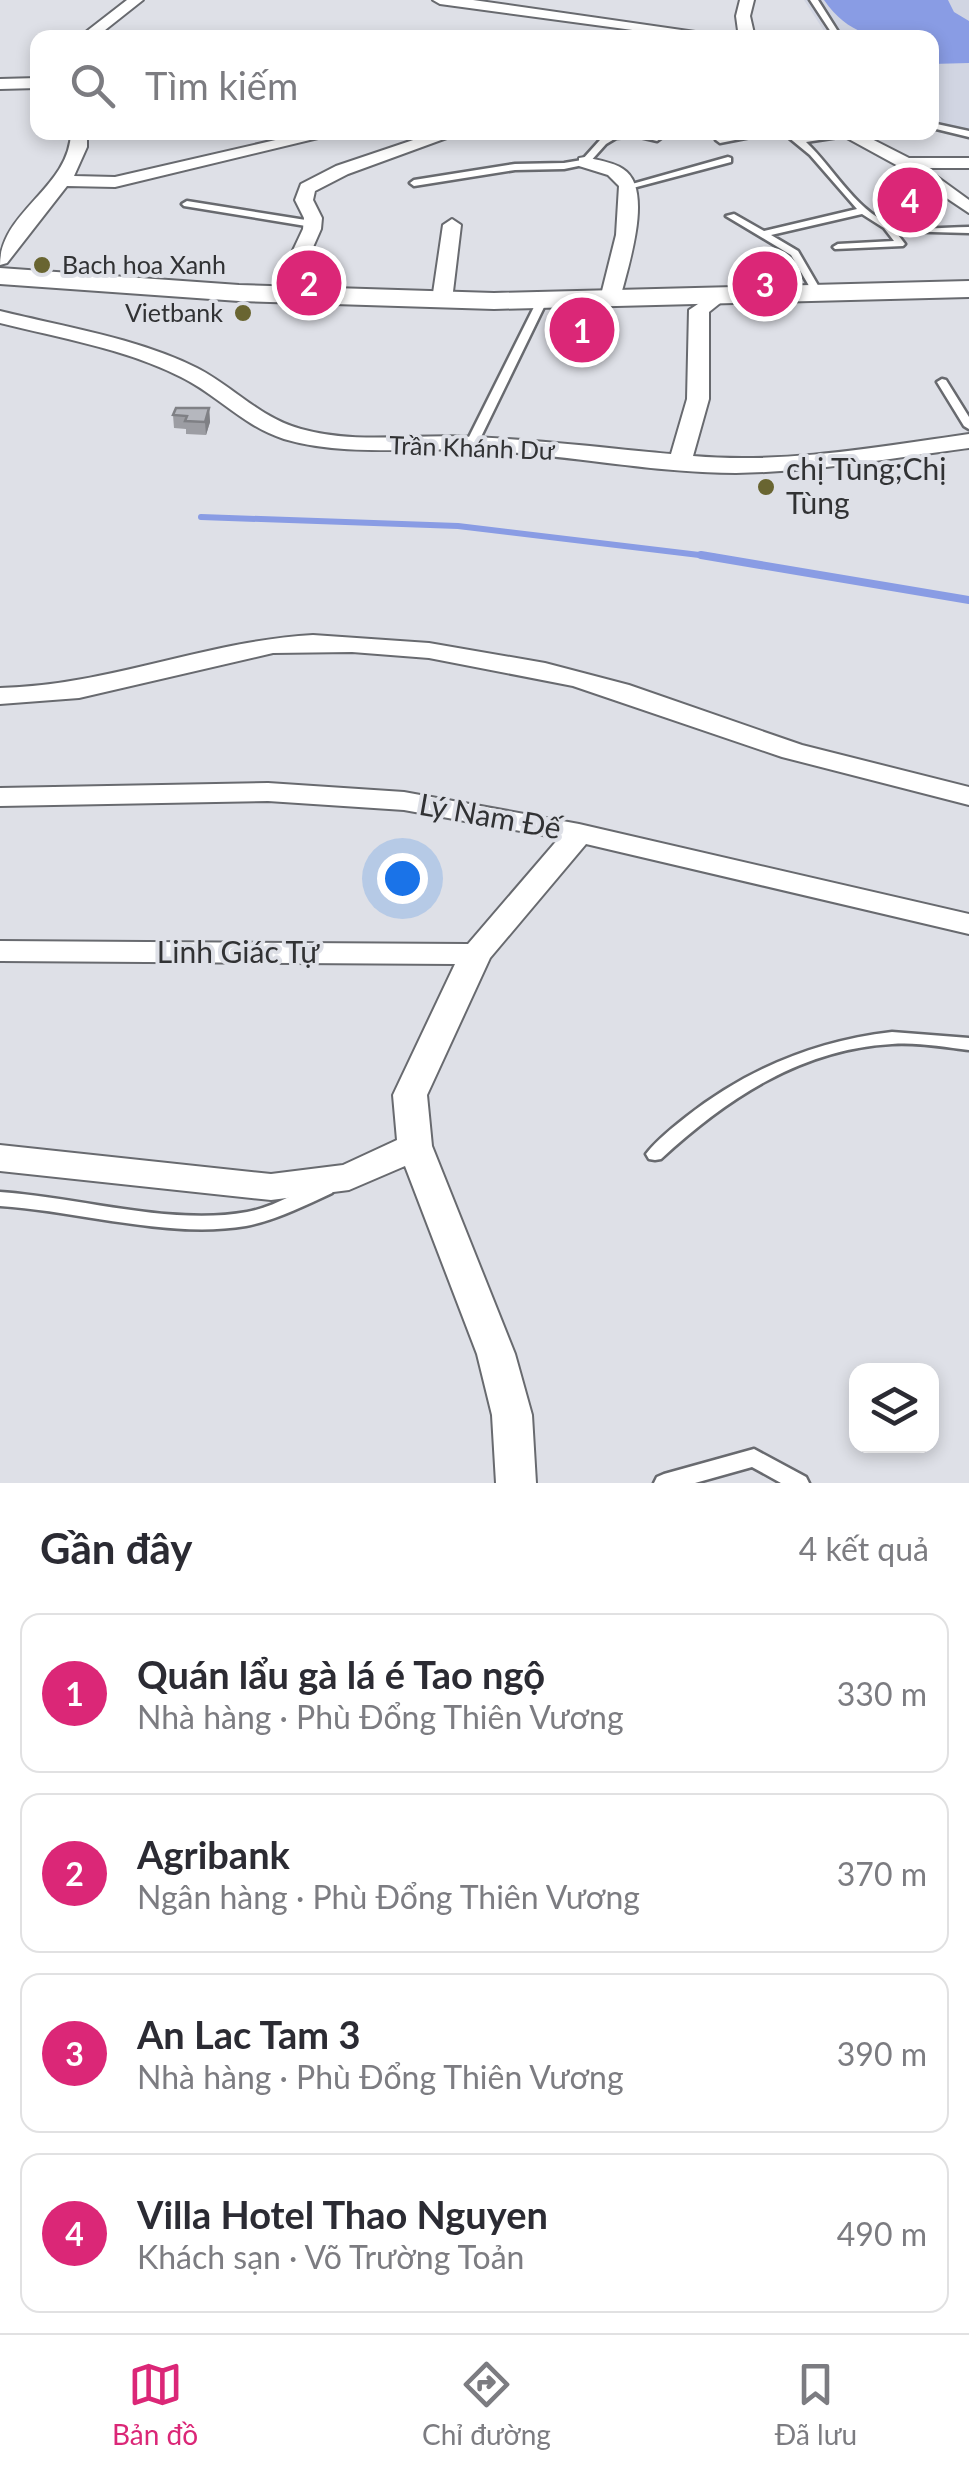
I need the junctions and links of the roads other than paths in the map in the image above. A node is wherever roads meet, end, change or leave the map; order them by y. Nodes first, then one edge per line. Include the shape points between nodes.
1 (136, 0) edge
2 (440, 0) edge
3 (746, 0) edge
4 (814, 0) edge
5 (96, 30) edge
6 (669, 30) edge
7 (746, 30) edge
8 (833, 30) edge
9 (30, 83) edge
10 (0, 84) edge
11 (939, 128) edge
12 (969, 134) edge
13 (80, 140) edge
14 (300, 140) edge
15 (432, 140) edge
16 (607, 140) edge
17 (802, 140) edge
18 (859, 140) edge
19 (728, 160) dead end
20 (585, 162) junction
21 (906, 163) junction
22 (969, 163) edge
23 (60, 182) junction
24 (414, 183) dead end
25 (629, 186) junction
26 (187, 204) dead end
27 (969, 208) edge
28 (866, 210) junction
29 (731, 216) dead end
30 (312, 224) junction
31 (452, 224) dead end
32 (888, 226) junction
33 (969, 230) edge
34 (767, 234) junction
35 (838, 247) dead end
36 (3, 275) edge
37 (969, 289) edge
38 (818, 294) junction
39 (282, 295) junction
40 (719, 296) junction
41 (610, 299) junction
42 (442, 300) junction
43 (542, 301) junction
44 (0, 317) edge
45 (942, 382) dead end
46 (969, 426) edge
47 (969, 440) edge
48 (472, 443) junction
49 (682, 460) junction
50 (0, 696) edge
51 (969, 795) edge
52 (0, 796) edge
53 (579, 834) junction
54 (969, 924) edge
55 (0, 951) edge
56 (476, 954) junction
57 (969, 1044) edge
58 (415, 1146) junction
59 (655, 1154) dead end
60 (0, 1158) edge
61 (349, 1178) junction
62 (0, 1199) edge
63 (516, 1483) edge
64 (664, 1483) edge
65 (799, 1483) edge

1 - 5 street
2 - 6 street
3 - 7 street
4 - 8 lane
9 - 10 street
11 - 12 lane
13 - 23 street via 81,153
14 - 23 street via 125,180
15 - 30 street via 308,188 304,200
16 - 20 lane
17 - 28 lane
18 - 21 street
19 - 25 lane
20 - 24 lane
20 - 25 street via 622,175
21 - 22 street
21 - 27 street
23 - 36 street via 12,238
25 - 41 street
26 - 30 lane
28 - 32 lane
28 - 34 lane
29 - 34 lane
30 - 39 street
31 - 42 street
32 - 33 lane
32 - 35 lane via 900,244
34 - 38 lane via 795,253
36 - 39 main road
37 - 38 main road
38 - 40 main road
39 - 42 main road
40 - 41 main road
40 - 49 street via 699,310 698,400
41 - 43 main road
42 - 43 main road
43 - 48 lane
44 - 48 street, Trần Khánh Dư via 186,371 243,412 288,433 362,445
45 - 46 lane
47 - 49 street, Trần Khánh Dư via 771,465
48 - 49 street, Trần Khánh Dư
50 - 51 street via 67,692 245,648 413,648 616,690 794,751
52 - 53 street, Lý Nam Đế via 268,792 404,801
53 - 54 street, Lý Nam Đế
53 - 56 street
55 - 56 street, Linh Giác Tự
56 - 58 street via 410,1095
57 - 59 lane via 891,1038 780,1067 709,1106
58 - 61 street
58 - 63 street via 496,1354 512,1415
60 - 61 street via 270,1187
61 - 62 lane via 240,1220 120,1216
64 - 65 lane via 754,1458

